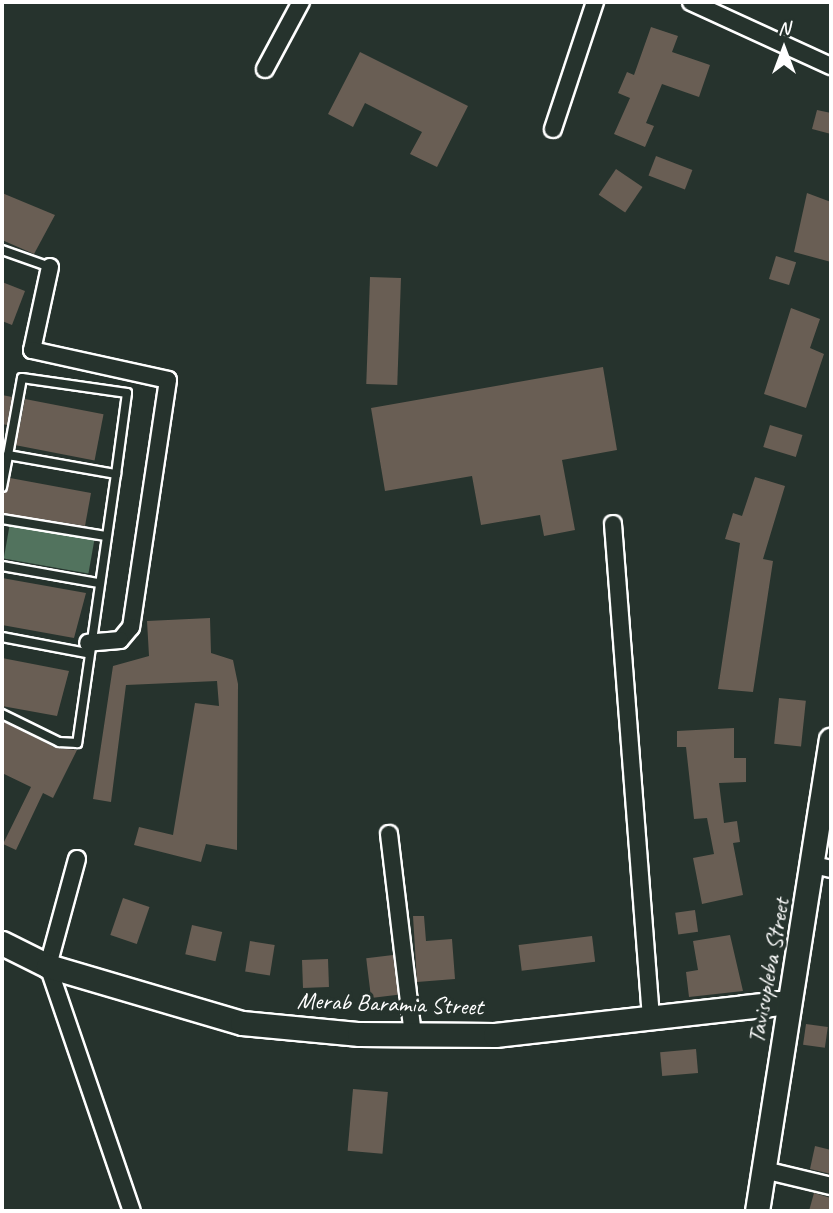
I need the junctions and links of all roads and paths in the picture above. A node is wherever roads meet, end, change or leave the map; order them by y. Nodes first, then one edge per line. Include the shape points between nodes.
1 (301, 2) edge
2 (595, 2) edge
3 (691, 2) edge
4 (831, 66) edge
5 (265, 69) dead end
6 (553, 130) dead end
7 (2, 250) edge
8 (50, 267) joint
9 (2, 422) edge
10 (14, 424) junction
11 (8, 454) junction
12 (116, 474) junction
13 (2, 488) edge
14 (2, 519) edge
15 (612, 524) dead end
16 (106, 537) junction
17 (2, 566) edge
18 (98, 583) junction
19 (2, 637) edge
20 (88, 648) junction
21 (2, 714) edge
22 (831, 740) edge
23 (389, 834) dead end
24 (77, 859) dead end
25 (822, 867) edge
26 (2, 943) edge
27 (48, 966) junction
28 (789, 1002) junction
29 (652, 1014) junction
30 (413, 1034) junction
31 (764, 1170) junction
32 (831, 1186) edge
33 (132, 1211) edge
34 (758, 1211) edge

1 - 5 street
2 - 6 street
3 - 4 street
7 - 8 lane
8 - 20 street via 32,350 168,380 131,627 120,640
9 - 10 lane
10 - 11 lane
10 - 12 lane via 22,378 127,393
11 - 12 lane
11 - 13 lane
12 - 16 lane
14 - 16 lane
15 - 29 street
16 - 18 lane
17 - 18 lane
18 - 20 lane
19 - 20 lane
20 - 21 lane via 77,743 59,742
22 - 25 main road, Tavisupleba Street
23 - 30 street
24 - 27 street
25 - 28 main road, Tavisupleba Street
26 - 27 main road, Merab Baramia Street
27 - 30 main road, Merab Baramia Street via 242,1023
27 - 33 street
28 - 29 main road, Merab Baramia Street
28 - 31 main road, Tavisupleba Street
29 - 30 main road, Merab Baramia Street via 495,1035
31 - 32 street
31 - 34 main road, Tavisupleba Street

